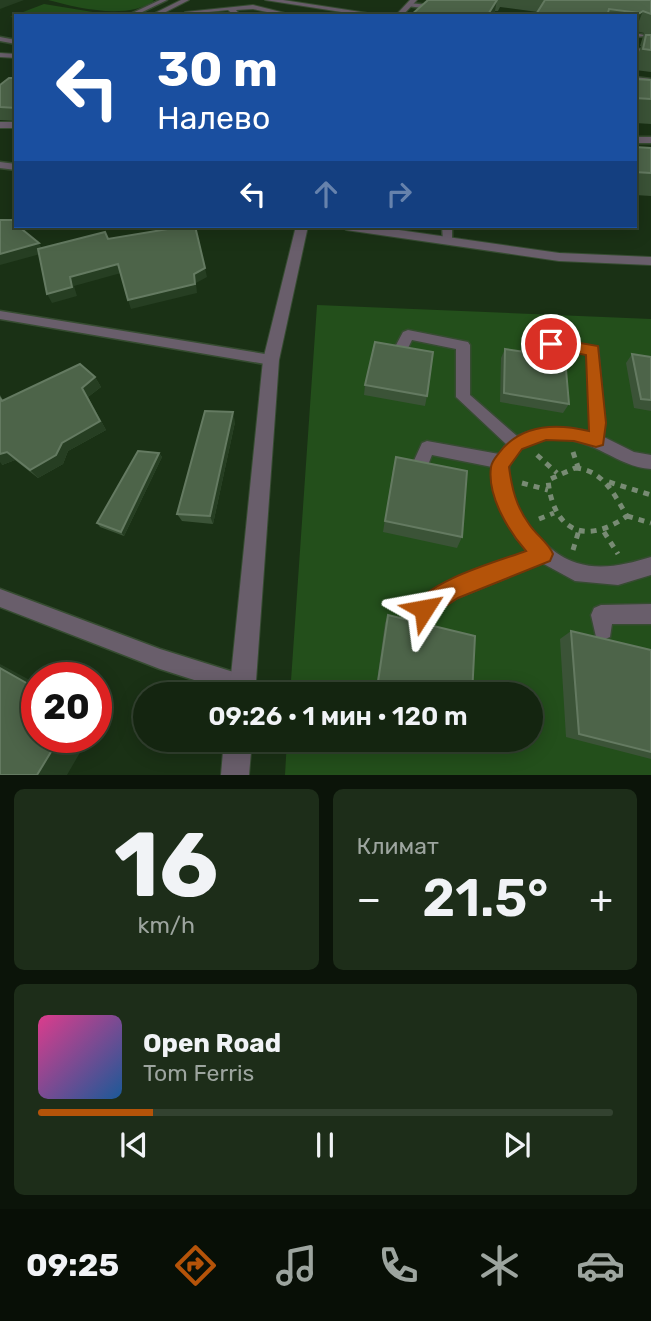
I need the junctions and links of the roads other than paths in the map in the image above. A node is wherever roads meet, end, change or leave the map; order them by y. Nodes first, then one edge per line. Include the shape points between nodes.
1 (164, 0) edge
2 (186, 0) edge
3 (268, 0) edge
4 (280, 1) edge
5 (412, 2) edge
6 (293, 4) junction
7 (168, 8) junction
8 (229, 8) junction
9 (448, 9) edge
10 (188, 12) junction
11 (133, 14) edge
12 (156, 14) edge
13 (195, 14) edge
14 (236, 14) edge
15 (369, 14) edge
16 (302, 228) edge
17 (360, 228) edge
18 (447, 228) edge
19 (448, 241) junction
20 (651, 261) edge
21 (0, 314) edge
22 (402, 347) edge
23 (528, 356) edge
24 (271, 360) junction
25 (596, 440) junction
26 (516, 444) junction
27 (503, 461) junction
28 (651, 462) edge
29 (421, 465) edge
30 (543, 554) junction
31 (651, 566) edge
32 (0, 598) edge
33 (424, 609) dead end
34 (651, 614) edge
35 (603, 629) dead end
36 (221, 682) edge
37 (243, 682) edge
38 (237, 752) edge
39 (235, 775) edge

1 - 11 lane
2 - 7 street
3 - 4 street
4 - 6 street
5 - 9 lane
6 - 8 street via 284,13
6 - 15 street
7 - 10 street
7 - 12 street
8 - 10 street
8 - 14 street
10 - 13 street
16 - 24 street
17 - 19 street
18 - 19 lane
19 - 20 street via 559,257
21 - 24 lane
22 - 26 lane via 408,335 463,345 463,397
23 - 25 lane via 530,340 593,350
24 - 37 street
25 - 26 lane via 545,433
25 - 28 lane via 636,462
26 - 27 lane
27 - 29 lane via 427,449
27 - 30 lane via 503,496 522,532
30 - 31 lane via 575,572 618,576
30 - 33 lane via 451,591
32 - 36 lane
34 - 35 lane via 601,615
38 - 39 street

